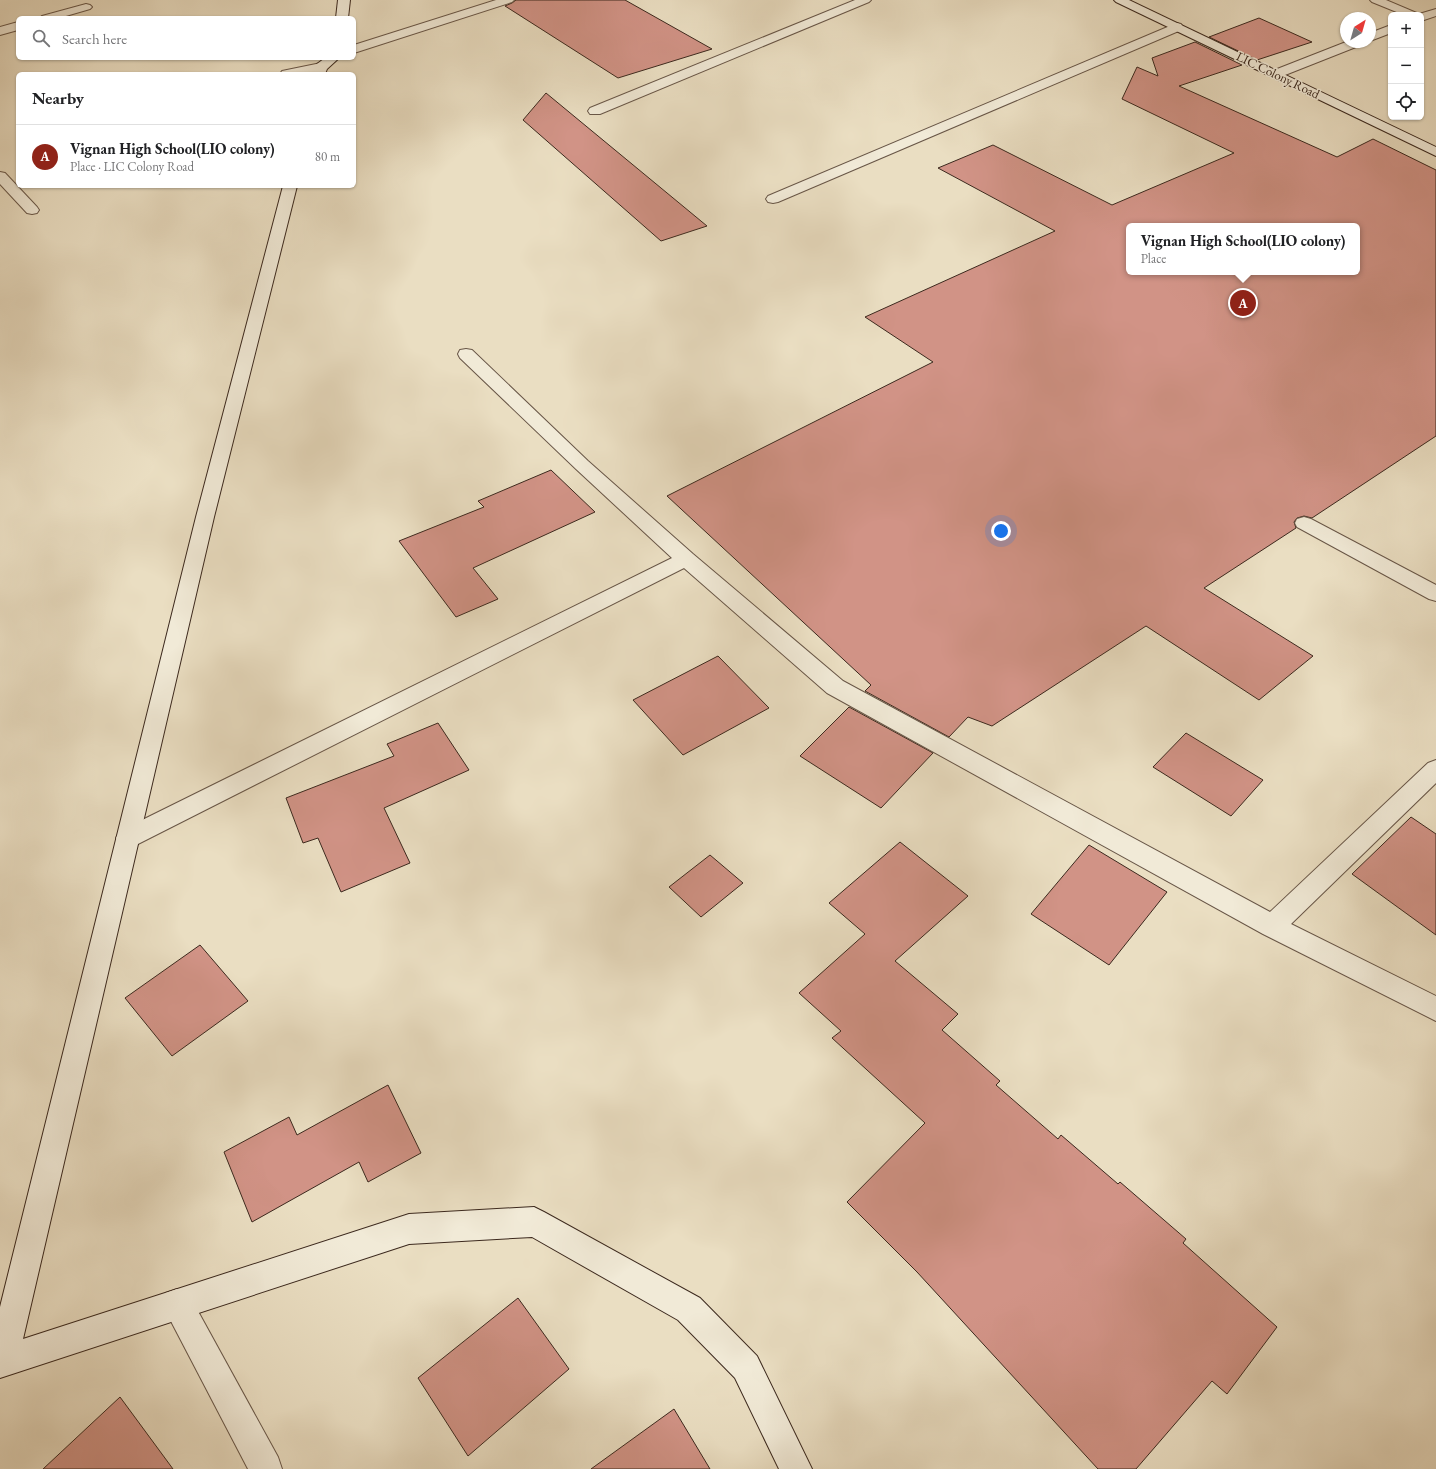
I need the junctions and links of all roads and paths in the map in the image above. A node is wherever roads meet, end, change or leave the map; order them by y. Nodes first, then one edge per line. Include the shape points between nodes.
1 (344, 0) edge
2 (508, 0) edge
3 (865, 0) edge
4 (1120, 0) edge
5 (1376, 0) edge
6 (86, 7) dead end
7 (1406, 12) edge
8 (1436, 12) edge
9 (53, 16) edge
10 (342, 16) edge
11 (1424, 16) edge
12 (16, 27) edge
13 (1177, 27) junction
14 (1388, 30) edge
15 (0, 31) edge
16 (1376, 35) edge
17 (356, 48) edge
18 (1342, 48) edge
19 (331, 60) edge
20 (320, 70) edge
21 (303, 72) edge
22 (1276, 74) junction
23 (595, 111) dead end
24 (1436, 152) edge
25 (0, 176) edge
26 (289, 188) edge
27 (773, 198) dead end
28 (32, 210) dead end
29 (466, 354) dead end
30 (1304, 523) dead end
31 (686, 559) junction
32 (1436, 594) edge
33 (1436, 769) edge
34 (128, 838) junction
35 (1272, 926) junction
36 (1436, 1009) edge
37 (177, 1304) junction
38 (1, 1364) edge
39 (266, 1469) edge
40 (796, 1469) edge

1 - 10 street
2 - 17 street
3 - 23 street
4 - 13 street, LIC Colony Road
5 - 7 street
6 - 9 street
8 - 11 street
12 - 15 street
13 - 22 street, LIC Colony Road
13 - 27 street
14 - 16 street
18 - 22 street
19 - 20 street
20 - 21 street
22 - 24 street, LIC Colony Road
25 - 28 street
26 - 34 street via 205,517
29 - 31 street via 582,465
30 - 32 street
31 - 34 street
31 - 35 street via 835,687
33 - 35 street
34 - 38 street
35 - 36 street
37 - 38 street
37 - 39 street
37 - 40 street via 409,1228 534,1222 689,1309 746,1367

